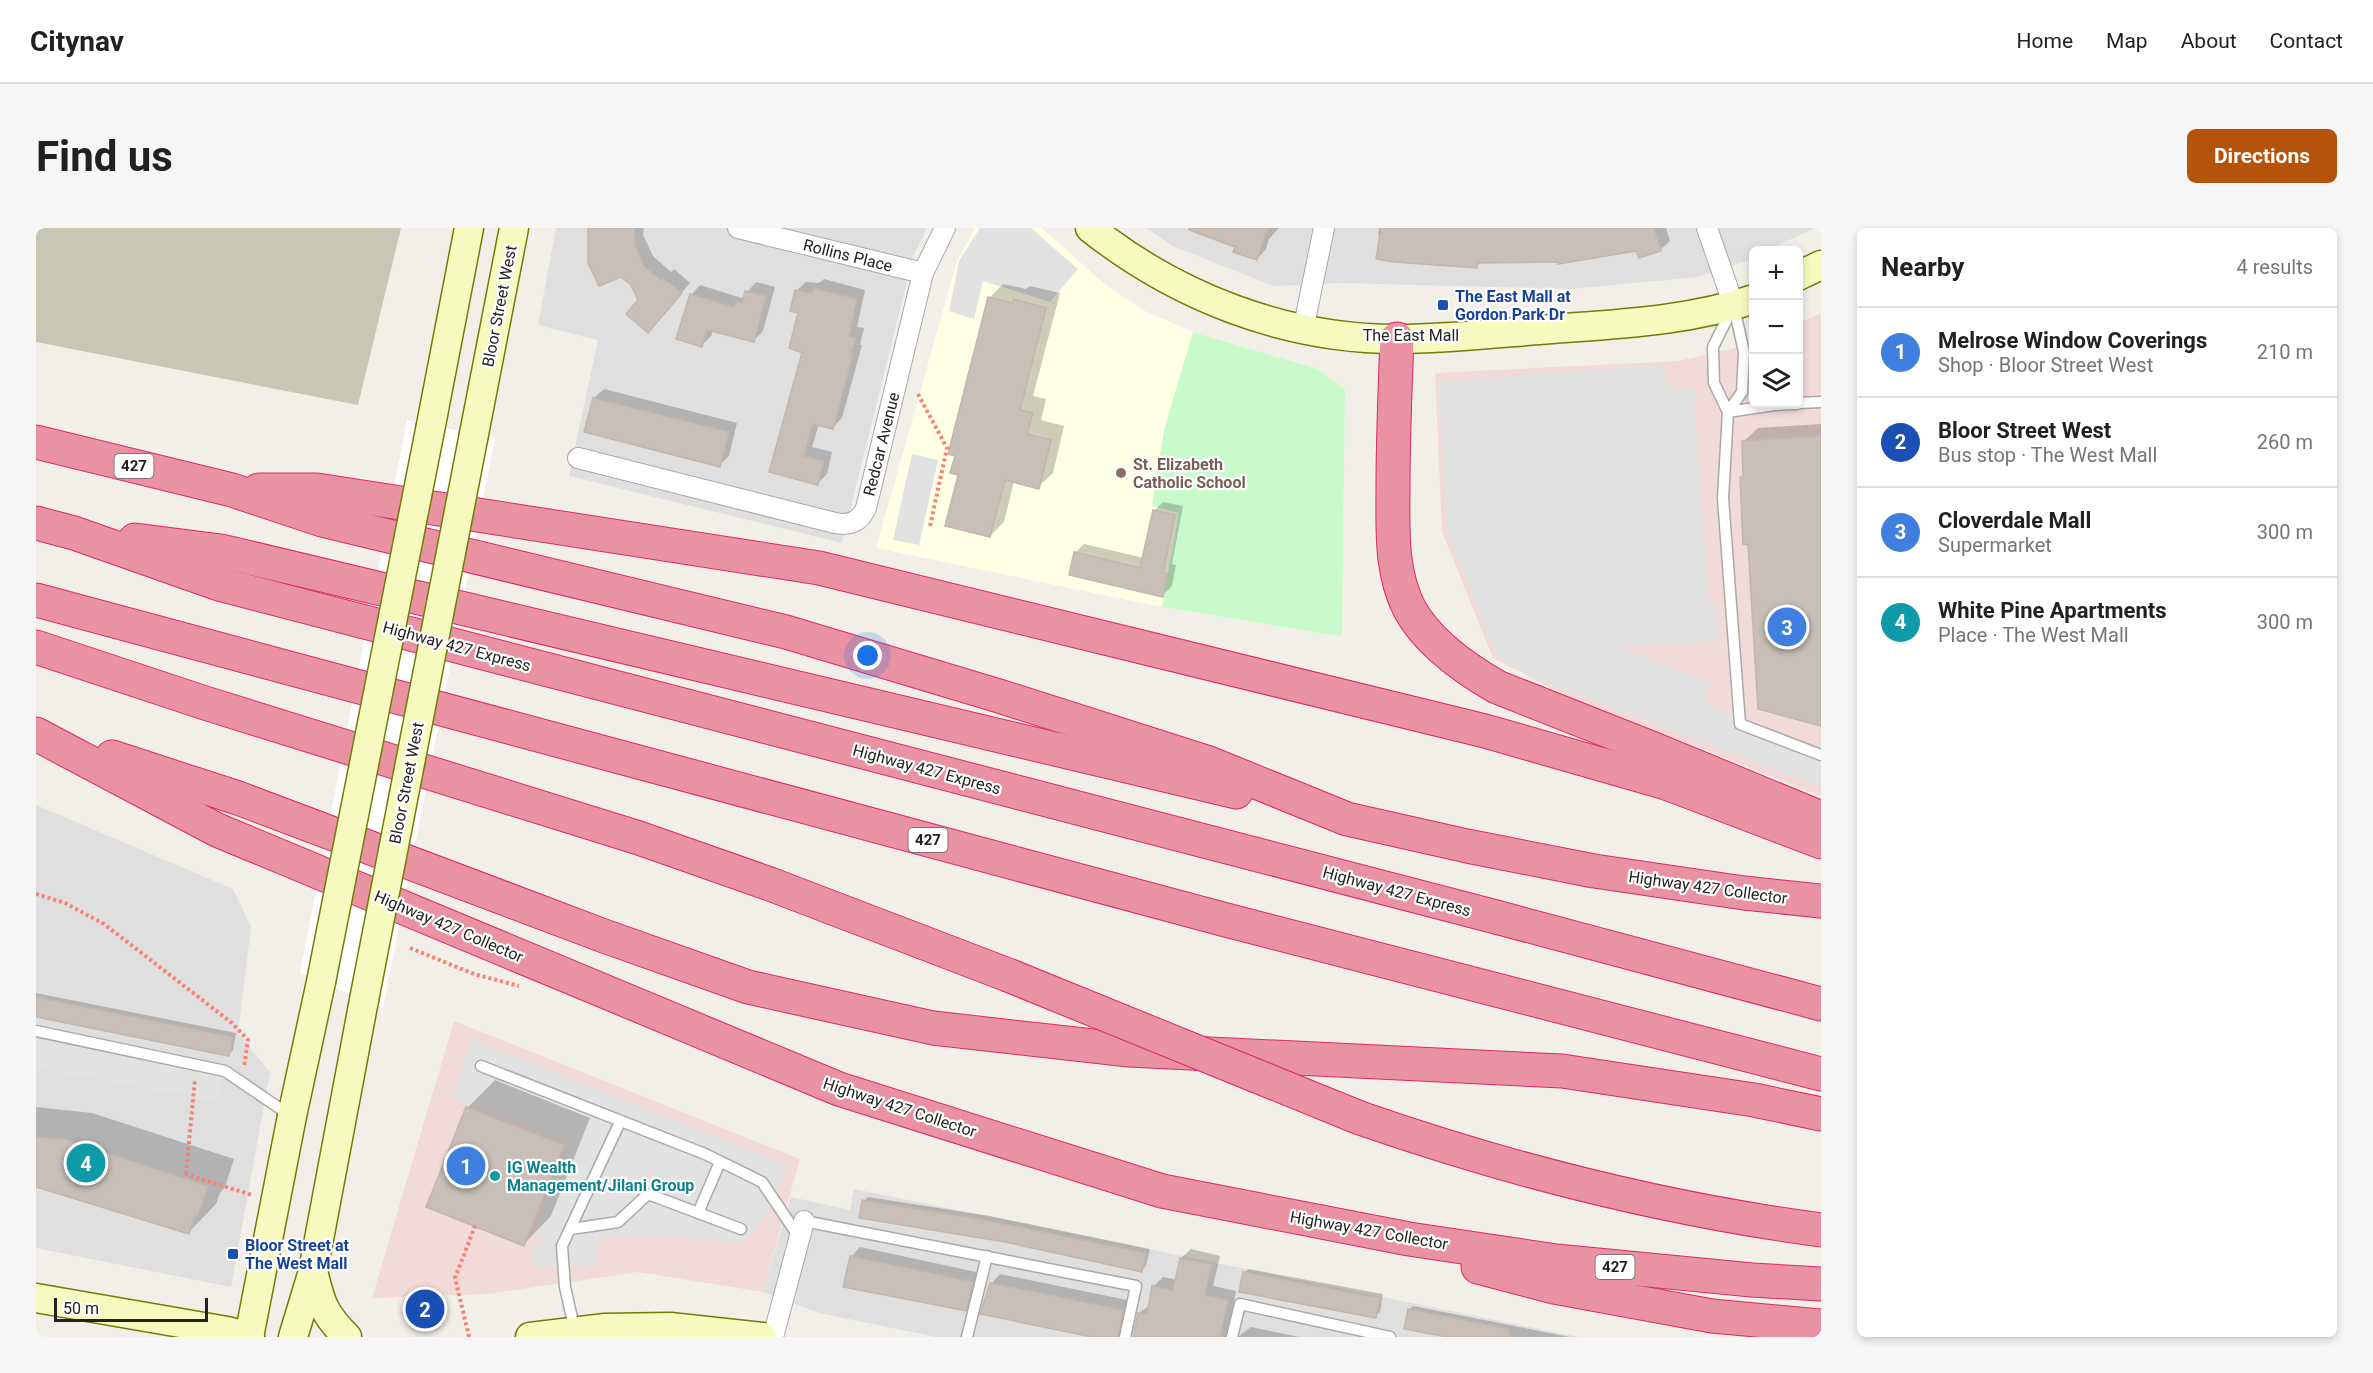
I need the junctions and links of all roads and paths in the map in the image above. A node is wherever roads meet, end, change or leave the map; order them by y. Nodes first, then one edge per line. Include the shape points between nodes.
1 (469, 228) edge
2 (514, 228) edge
3 (738, 228) edge
4 (945, 228) edge
5 (1090, 228) edge
6 (1324, 228) edge
7 (1707, 228) edge
8 (1821, 265) edge
9 (923, 273) junction
10 (1803, 274) edge
11 (1744, 302) edge
12 (1304, 330) junction
13 (1397, 339) junction
14 (918, 394) dead end
15 (1821, 402) edge
16 (1803, 404) edge
17 (1763, 408) edge
18 (1728, 412) junction
19 (36, 442) edge
20 (578, 458) dead end
21 (232, 490) junction
22 (36, 524) edge
23 (930, 526) dead end
24 (74, 533) junction
25 (36, 600) edge
26 (36, 647) edge
27 (36, 733) edge
28 (1821, 754) edge
29 (1821, 818) edge
30 (1347, 819) junction
31 (1821, 842) edge
32 (36, 894) edge
33 (1821, 901) edge
34 (1821, 1004) edge
35 (36, 1031) edge
36 (196, 1064) junction
37 (481, 1066) dead end
38 (1821, 1074) edge
39 (250, 1088) junction
40 (1821, 1114) edge
41 (292, 1116) junction
42 (620, 1122) junction
43 (720, 1162) junction
44 (253, 1195) dead end
45 (698, 1213) junction
46 (475, 1226) dead end
47 (571, 1229) junction
48 (741, 1229) dead end
49 (802, 1229) junction
50 (1821, 1230) edge
51 (1409, 1239) junction
52 (987, 1256) junction
53 (312, 1271) junction
54 (1821, 1284) edge
55 (36, 1298) edge
56 (1821, 1326) edge
57 (575, 1332) junction
58 (249, 1337) edge
59 (293, 1337) edge
60 (347, 1337) edge
61 (469, 1337) edge
62 (530, 1337) edge
63 (762, 1337) edge
64 (772, 1337) edge
65 (967, 1337) edge
66 (1125, 1337) edge
67 (1232, 1337) edge
68 (1390, 1337) edge

1 - 41 main road, bridge
2 - 53 main road, Bloor Street West, bridge
3 - 9 street, Rollins Place
4 - 9 street, Redcar Avenue
5 - 12 main road, The East Mall via 1180,287 1227,307
6 - 12 street
7 - 11 street
8 - 10 main road
9 - 20 street, Redcar Avenue via 864,513 853,523 835,523
11 - 13 main road, The East Mall via 1671,318 1597,326
11 - 18 lane via 1742,392
11 - 18 lane via 1713,347 1714,383
12 - 13 main road, The East Mall
13 - 29 highway via 1393,552 1409,607 1429,633 1457,661 1497,687
14 - 23 path via 947,448
15 - 16 lane
17 - 18 lane
18 - 28 lane via 1723,498 1740,724
19 - 21 highway, Highway 427 Collector / 427
21 - 30 highway, Highway 427 Collector / 427 via 322,520 797,636 1209,762
21 - 31 highway via 318,490 819,568 1485,730 1666,783
22 - 24 highway, Highway 427 Express
24 - 30 highway via 221,551
24 - 34 highway, Highway 427 Express via 219,584
25 - 38 highway, 427 via 1226,920
26 - 50 highway, bridge via 639,838 770,884 1008,975 1360,1118 1482,1158 1615,1193
27 - 40 highway via 238,798 748,987 933,1028 1129,1050 1562,1071
27 - 51 highway, Highway 427 Collector / 427 via 218,830 839,1089 1162,1191
30 - 33 highway, Highway 427 Collector / 427 via 1594,871
32 - 39 path via 65,903 104,924 232,1023 248,1040 244,1070
35 - 36 lane
36 - 39 lane via 225,1071
36 - 44 path via 185,1174
37 - 42 lane
39 - 41 lane
41 - 58 main road
42 - 43 lane
42 - 47 lane
43 - 45 lane
43 - 49 lane via 762,1182
45 - 47 lane via 648,1194 618,1222
45 - 48 lane
46 - 61 path via 455,1278
47 - 57 lane via 562,1246 565,1287
49 - 52 lane
49 - 64 street
51 - 54 highway, Highway 427 Collector / 427 via 1556,1261
51 - 56 highway via 1487,1271 1554,1287 1712,1317
52 - 65 lane
52 - 66 lane via 1136,1286
53 - 59 main road, Bloor Street West
53 - 60 main road via 329,1320
55 - 58 main road
57 - 62 main road
57 - 63 main road via 670,1327
67 - 68 lane via 1240,1304

